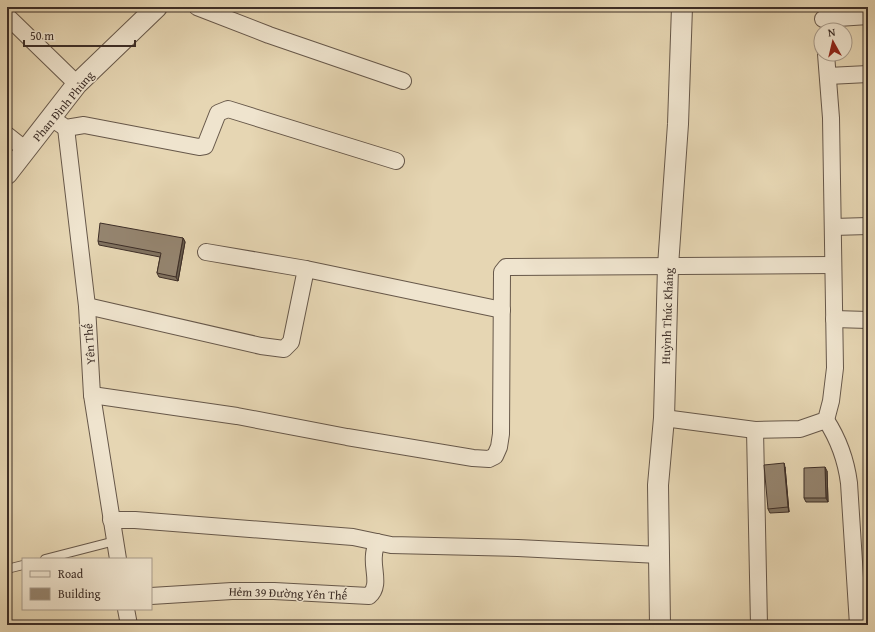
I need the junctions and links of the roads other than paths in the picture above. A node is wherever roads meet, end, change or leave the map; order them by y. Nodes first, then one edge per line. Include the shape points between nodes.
1 (157, 7) edge
2 (197, 7) edge
3 (682, 7) edge
4 (7, 16) edge
5 (868, 16) edge
6 (823, 19) edge
7 (827, 62) edge
8 (868, 74) edge
9 (828, 76) junction
10 (403, 81) dead end
11 (77, 84) junction
12 (58, 123) junction
13 (7, 135) edge
14 (26, 150) junction
15 (396, 161) dead end
16 (7, 174) edge
17 (868, 226) edge
18 (833, 227) junction
19 (206, 252) dead end
20 (833, 265) junction
21 (668, 266) junction
22 (306, 269) junction
23 (87, 306) junction
24 (502, 310) junction
25 (834, 319) junction
26 (868, 320) edge
27 (92, 395) junction
28 (664, 418) junction
29 (826, 420) junction
30 (755, 430) junction
31 (111, 520) junction
32 (115, 541) junction
33 (377, 542) junction
34 (659, 555) junction
35 (49, 558) edge
36 (118, 558) edge
37 (22, 564) edge
38 (7, 569) edge
39 (152, 596) edge
40 (126, 610) edge
41 (129, 625) edge
42 (660, 625) edge
43 (759, 625) edge
44 (858, 625) edge

1 - 11 street, Phan Đình Phùng
2 - 10 street via 276,38
3 - 21 street, Huỳnh Thúc Kháng via 678,124
4 - 11 street
5 - 6 street
7 - 9 street
8 - 9 street
9 - 18 street via 832,118
11 - 12 street, Phan Đình Phùng
12 - 14 street, Phan Đình Phùng
12 - 15 street via 84,125 199,147 205,146 208,142 218,112 228,109
12 - 23 street, Yên Thế
13 - 14 street
14 - 16 street, Phan Đình Phùng
17 - 18 street
18 - 20 street
19 - 22 street
20 - 21 street
20 - 25 street
21 - 24 street via 506,267 502,272
21 - 28 street, Huỳnh Thúc Kháng
22 - 23 street via 291,342 284,349
22 - 24 street
23 - 27 street, Yên Thế
24 - 27 street via 501,434 495,456 489,459 428,451 237,416
25 - 26 street
25 - 29 street via 834,368 831,401
27 - 31 street, Yên Thế
28 - 30 street
28 - 34 street, Huỳnh Thúc Kháng via 658,485
29 - 30 street via 800,429
29 - 44 street via 840,445 850,483
30 - 43 street
31 - 32 street, Yên Thế
31 - 33 street via 273,530 353,537
32 - 35 lane
32 - 36 street, Yên Thế
33 - 34 street via 391,545
33 - 39 street, Hẻm 39 Đường Yên Thế via 374,554 375,587 369,596 267,591
34 - 42 street, Huỳnh Thúc Kháng
37 - 38 lane
40 - 41 street

